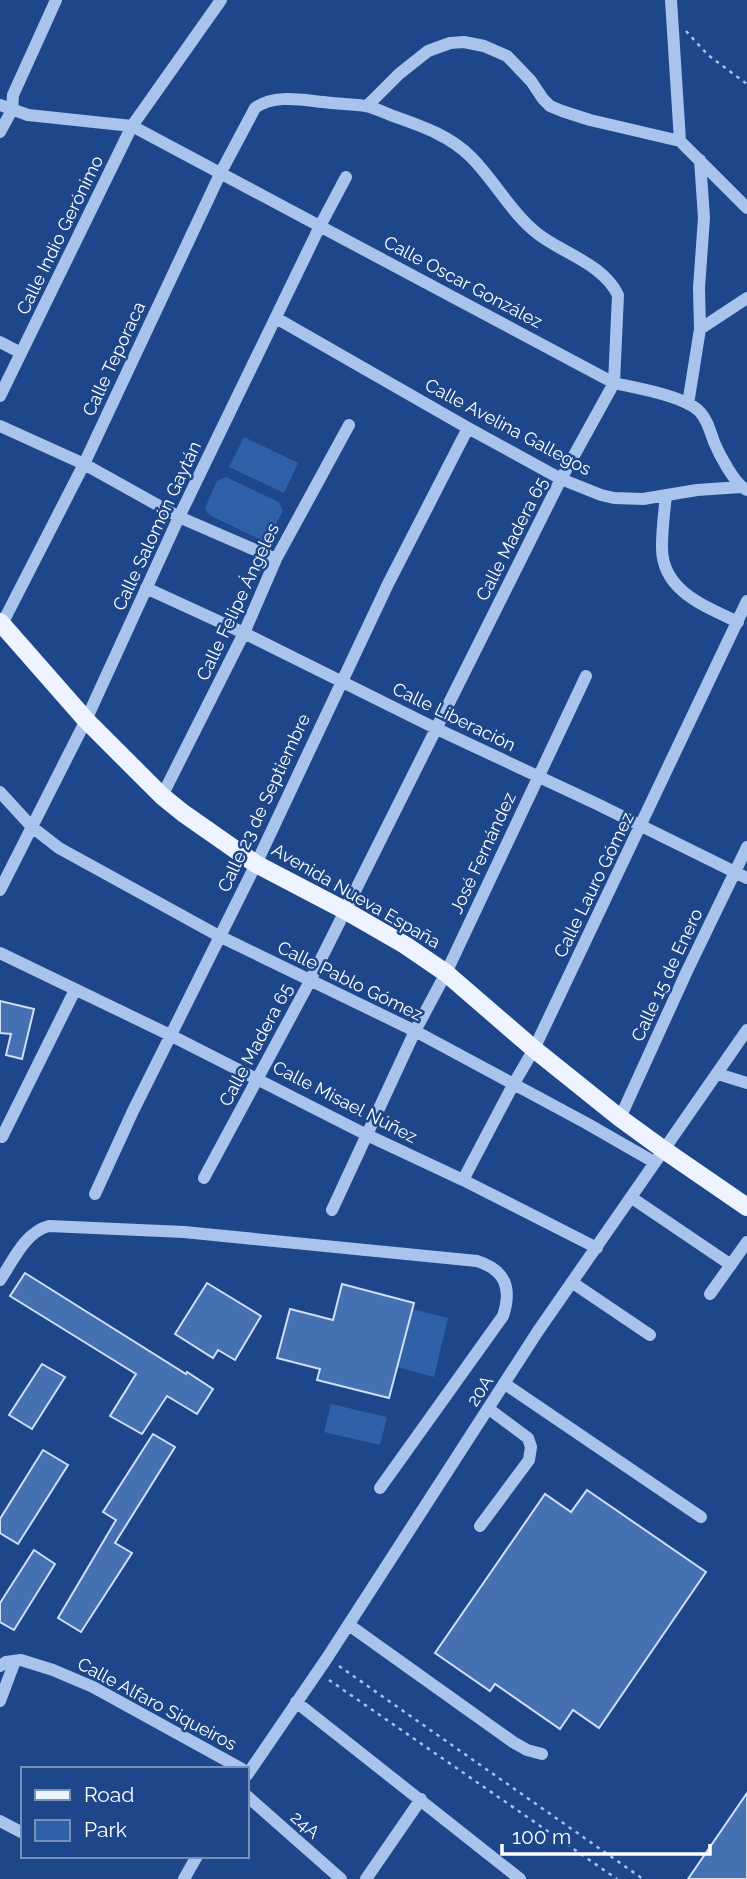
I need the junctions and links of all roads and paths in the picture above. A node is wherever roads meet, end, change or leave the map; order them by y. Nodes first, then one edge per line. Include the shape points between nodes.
1 (55, 0) edge
2 (221, 0) edge
3 (671, 0) edge
4 (673, 17) junction
5 (747, 84) edge
6 (367, 106) junction
7 (255, 108) joint
8 (3, 115) edge
9 (132, 126) junction
10 (680, 141) junction
11 (700, 160) junction
12 (221, 172) junction
13 (346, 177) dead end
14 (747, 208) edge
15 (320, 226) junction
16 (747, 298) edge
17 (276, 318) junction
18 (700, 329) junction
19 (0, 342) edge
20 (21, 353) junction
21 (614, 383) junction
22 (0, 396) edge
23 (688, 404) junction
24 (349, 425) dead end
25 (0, 426) edge
26 (468, 428) junction
27 (83, 464) junction
28 (561, 479) junction
29 (744, 489) edge
30 (666, 496) junction
31 (179, 517) junction
32 (276, 559) junction
33 (146, 588) junction
34 (747, 601) edge
35 (738, 622) junction
36 (1, 623) edge
37 (244, 633) junction
38 (586, 676) dead end
39 (341, 681) junction
40 (86, 719) junction
41 (437, 729) junction
42 (538, 777) junction
43 (0, 792) edge
44 (162, 796) junction
45 (641, 826) junction
46 (32, 827) junction
47 (747, 847) edge
48 (256, 864) junction
49 (734, 872) junction
50 (747, 878) edge
51 (0, 890) edge
52 (346, 911) junction
53 (219, 936) junction
54 (0, 953) edge
55 (446, 973) junction
56 (310, 981) junction
57 (75, 990) junction
58 (747, 1030) edge
59 (415, 1031) junction
60 (170, 1035) junction
61 (534, 1049) junction
62 (718, 1074) junction
63 (258, 1079) junction
64 (747, 1083) edge
65 (513, 1085) junction
66 (620, 1118) junction
67 (367, 1135) junction
68 (2, 1137) dead end
69 (659, 1156) junction
70 (204, 1178) dead end
71 (463, 1180) junction
72 (95, 1194) dead end
73 (632, 1198) junction
74 (747, 1207) edge
75 (332, 1210) dead end
76 (747, 1242) edge
77 (597, 1248) junction
78 (731, 1265) junction
79 (0, 1280) edge
80 (573, 1283) junction
81 (710, 1294) dead end
82 (650, 1335) dead end
83 (505, 1384) junction
84 (489, 1409) junction
85 (380, 1488) dead end
86 (701, 1517) dead end
87 (480, 1526) dead end
88 (349, 1625) junction
89 (327, 1658) junction
90 (16, 1661) junction
91 (0, 1666) edge
92 (317, 1672) junction
93 (0, 1701) edge
94 (296, 1702) junction
95 (542, 1754) dead end
96 (237, 1767) edge
97 (248, 1769) edge
98 (248, 1797) edge
99 (421, 1799) junction
100 (0, 1821) edge
101 (21, 1832) edge
102 (196, 1858) edge
103 (184, 1879) edge
104 (341, 1879) edge
105 (366, 1879) edge
106 (520, 1879) edge
107 (617, 1879) edge
108 (643, 1879) edge

1 - 8 street
2 - 9 street, Calle Indio Gerónimo
3 - 4 street
4 - 5 path via 708,55
4 - 10 street
6 - 7 street, Calle Madera 65 via 279,100
6 - 10 street via 428,51 464,41 507,56 550,106
6 - 21 street, Calle Madera 65 via 450,139 539,234 613,284 618,295
7 - 12 street, Calle Teporaca
8 - 9 street
9 - 12 street, Calle Oscar González
9 - 20 street, Calle Indio Gerónimo
10 - 11 street
11 - 14 street
11 - 18 street via 704,196
12 - 15 street, Calle Oscar González
12 - 27 street, Calle Teporaca
13 - 15 street, Calle Salomón Gaytán
15 - 17 street, Calle Salomón Gaytán
15 - 21 street, Calle Oscar González
16 - 18 street
17 - 26 street, Calle Avelina Gallegos
17 - 31 street, Calle Salomón Gaytán
18 - 23 street
19 - 20 street
20 - 22 street, Calle Indio Gerónimo
21 - 23 street, Calle Oscar González
21 - 28 street, Calle Madera 65
23 - 29 street via 706,420 719,452
24 - 32 street, Calle Felipe Ángeles
25 - 27 street
26 - 28 street, Calle Avelina Gallegos
26 - 39 street, Calle 23 de Septiembre
27 - 31 street
27 - 36 street, Calle Teporaca
28 - 30 street, Calle Avelina Gallegos via 614,498
28 - 41 street, Calle Madera 65
29 - 30 street, Calle Avelina Gallegos
30 - 35 street via 662,546 666,567 685,595
31 - 32 street
31 - 33 street, Calle Salomón Gaytán
32 - 37 street, Calle Felipe Ángeles
33 - 37 street, Calle Liberación
33 - 40 street, Calle Salomón Gaytán
34 - 35 street, Calle Lauro Gómez
35 - 45 street, Calle Lauro Gómez
36 - 40 main road, Avenida Nueva España
37 - 39 street, Calle Liberación
37 - 44 street, Calle Felipe Ángeles
38 - 42 street, José Fernández
39 - 41 street, Calle Liberación
39 - 48 street, Calle 23 de Septiembre
40 - 44 main road, Avenida Nueva España
40 - 46 street, Calle Salomón Gaytán
41 - 42 street, Calle Liberación
41 - 52 street, Calle Madera 65
42 - 45 street, Calle Liberación
42 - 55 street, José Fernández
43 - 46 street
44 - 48 main road, Avenida Nueva España
45 - 49 street, Calle Liberación
45 - 61 street, Calle Lauro Gómez
46 - 51 street, Calle Salomón Gaytán
46 - 53 street, Calle Pablo Gómez via 59,848
47 - 49 street, Calle 15 de Enero
48 - 52 main road, Avenida Nueva España
48 - 53 street, Calle 23 de Septiembre
49 - 50 street, Calle Liberación
49 - 66 street, Calle 15 de Enero
52 - 55 main road, Avenida Nueva España
52 - 56 street, Calle Madera 65
53 - 56 street, Calle Pablo Gómez
53 - 60 street, Calle 23 de Septiembre
54 - 57 street, Calle Misael Núñez
55 - 59 street, José Fernández
55 - 61 main road, Avenida Nueva España
56 - 59 street, Calle Pablo Gómez
56 - 63 street, Calle Madera 65
57 - 60 street, Calle Misael Núñez
57 - 68 street
58 - 62 street, 20A
59 - 65 street, Calle Pablo Gómez
59 - 67 street, José Fernández
60 - 63 street, Calle Misael Núñez
60 - 72 street, Calle 23 de Septiembre
61 - 65 street, Calle Lauro Gómez
61 - 66 main road, Avenida Nueva España
62 - 64 street
62 - 69 street, 20A
63 - 67 street, Calle Misael Núñez
63 - 70 street, Calle Madera 65
65 - 69 street, Calle Pablo Gómez
65 - 71 street, Calle Lauro Gómez
66 - 69 main road, Avenida Nueva España
67 - 71 street, Calle Misael Núñez
67 - 75 street, José Fernández
69 - 73 street, 20A
69 - 74 main road, Avenida Nueva España
71 - 77 street, Calle Misael Núñez
73 - 77 street, 20A
73 - 78 street
76 - 78 street
77 - 80 street, 20A
78 - 81 street
79 - 85 street via 27,1239 49,1226 184,1232 487,1264 505,1280 509,1295 503,1316
80 - 82 street
80 - 83 street, 20A
83 - 84 street, 20A
83 - 86 street
84 - 87 street via 528,1438 532,1453
84 - 88 street, 20A
88 - 89 street, 20A
88 - 95 street via 513,1742
89 - 92 street, 20A
89 - 108 path
90 - 91 street
90 - 93 street
90 - 96 street, Calle Alfaro Siqueiros via 28,1661 93,1687
92 - 94 street, 20A
92 - 107 path
94 - 97 street, 20A
94 - 99 street
98 - 104 street, 24A
99 - 105 street
99 - 106 street
100 - 101 street
102 - 103 street

